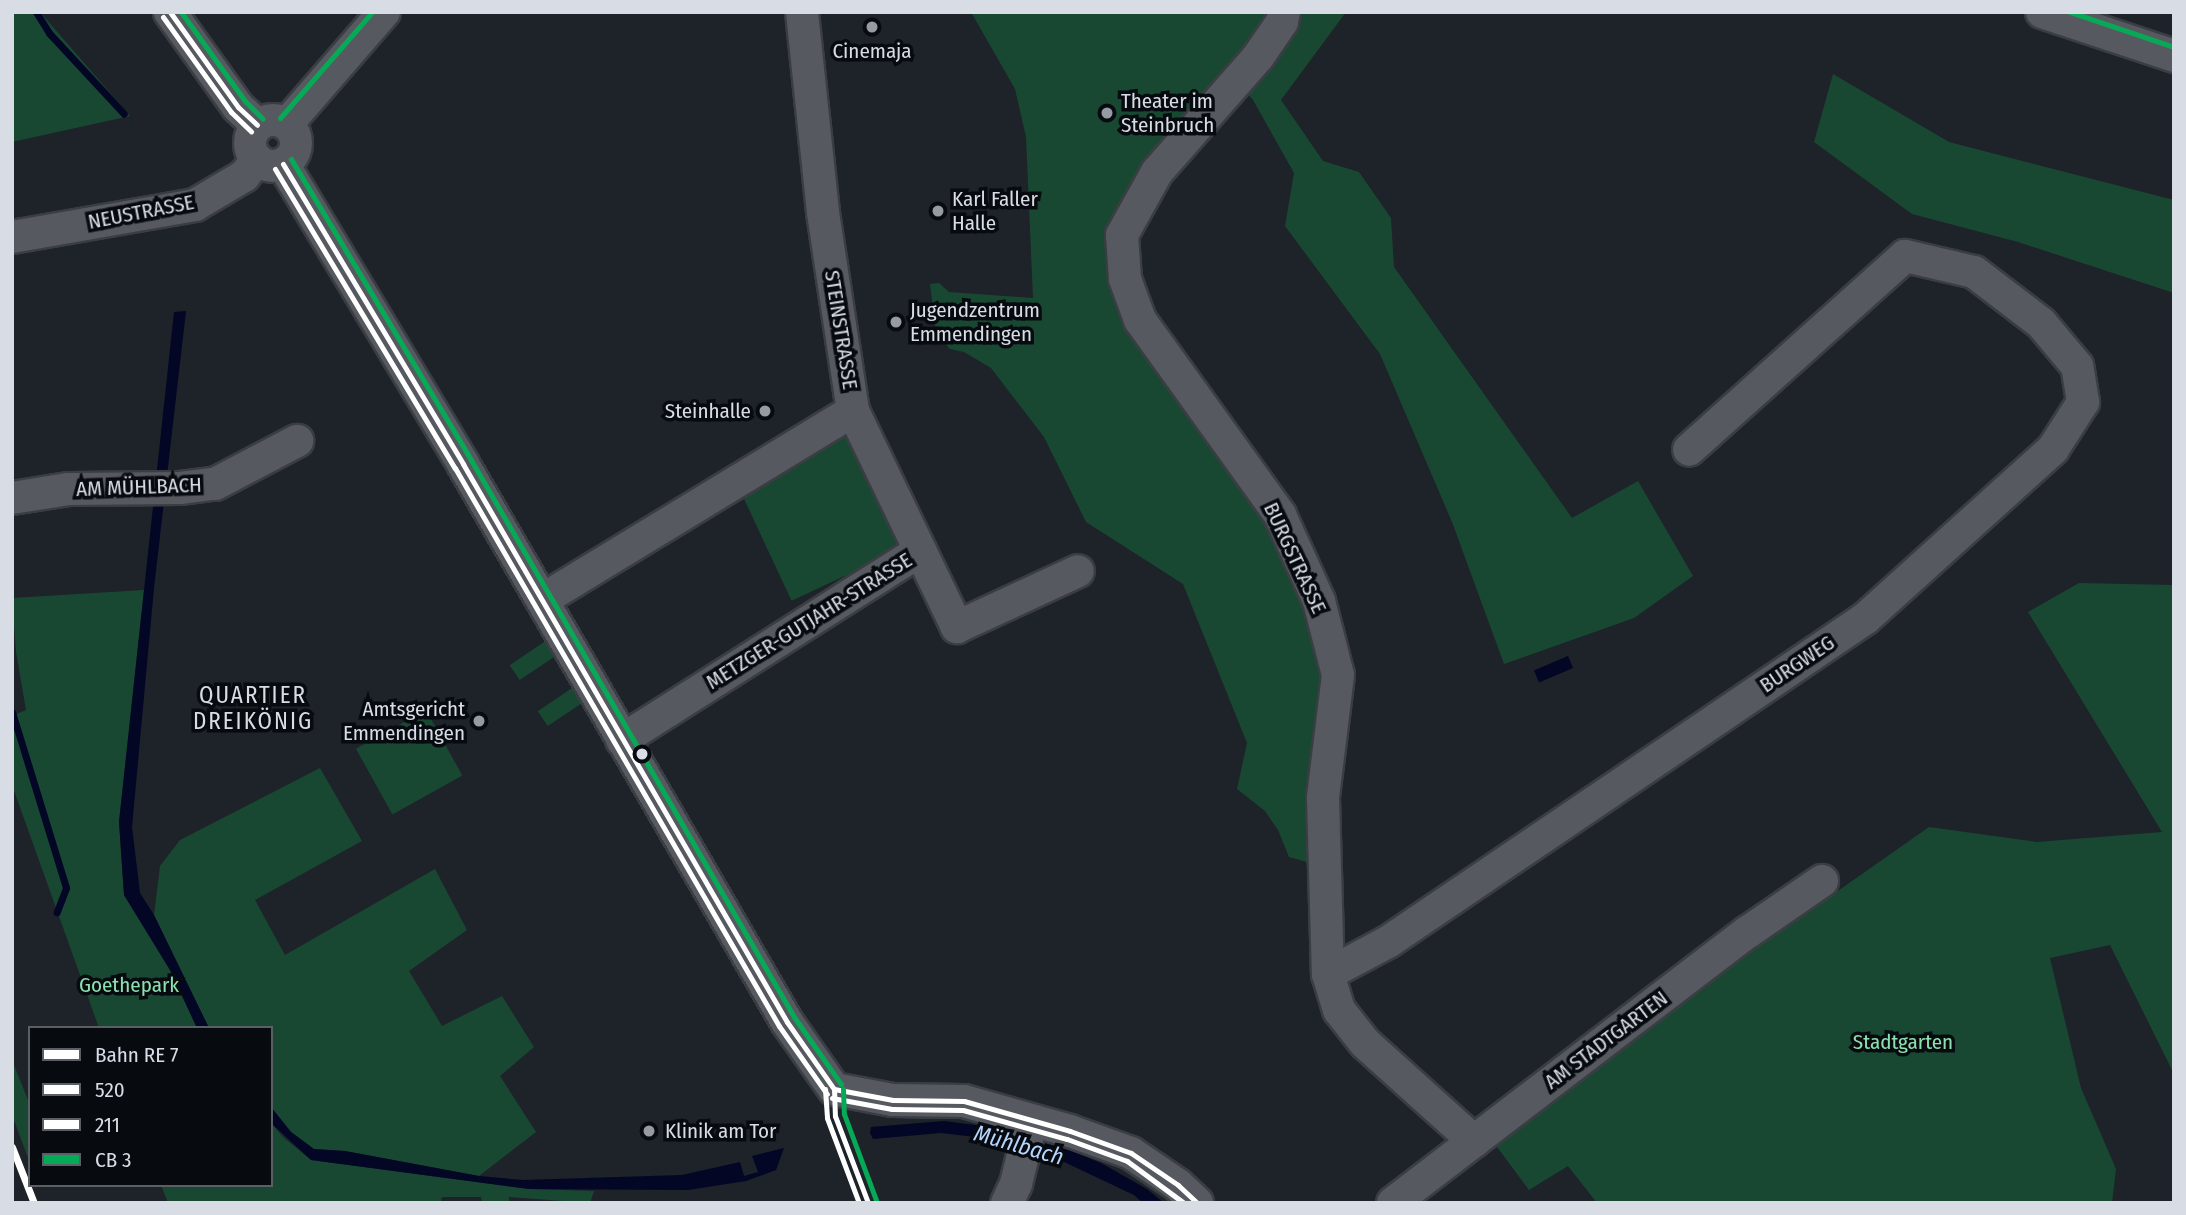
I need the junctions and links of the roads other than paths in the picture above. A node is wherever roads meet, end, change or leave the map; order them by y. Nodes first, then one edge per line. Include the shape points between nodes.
1 (170, 12) edge
2 (384, 12) edge
3 (802, 12) edge
4 (1284, 12) edge
5 (2042, 12) edge
6 (2174, 56) edge
7 (272, 125) junction
8 (270, 162) junction
9 (12, 237) edge
10 (853, 411) junction
11 (297, 441) dead end
12 (1689, 450) dead end
13 (12, 498) edge
14 (920, 551) junction
15 (1078, 571) dead end
16 (542, 600) junction
17 (622, 740) junction
18 (1822, 881) dead end
19 (1328, 974) junction
20 (1027, 1136) junction
21 (1474, 1141) junction
22 (1007, 1203) edge
23 (1197, 1203) edge
24 (1393, 1203) edge

1 - 7 street via 238,107
2 - 7 street
3 - 10 street, STEINSTRASSE via 822,212
4 - 19 street, BURGSTRASSE via 1258,57 1157,173 1122,235 1125,279 1139,320 1280,515 1319,601 1338,675 1323,798
5 - 6 street
7 - 8 street via 250,140
7 - 8 street via 296,137 297,145 295,153
8 - 9 street, NEUSTRASSE via 195,205
8 - 16 street via 339,254
10 - 14 street
10 - 16 street, STEINSTRASSE
11 - 13 street, AM MÜHLBACH via 215,484 69,489
12 - 19 street, BURGWEG via 1905,256 1974,272 1983,268 2041,323 2077,366 2083,402 2053,449 1866,618 1388,942
14 - 15 street, METZGER-GUTJAHR-STRASSE via 957,627
14 - 17 street, METZGER-GUTJAHR-STRASSE
16 - 17 street
17 - 20 street via 803,1048 834,1089 893,1100 964,1101
18 - 21 street, AM STADTGARTEN
19 - 21 street, BURGSTRASSE via 1339,1010 1365,1043
20 - 22 street via 1017,1184
20 - 23 street via 1070,1131 1131,1153
21 - 24 street, AM STADTGARTEN

